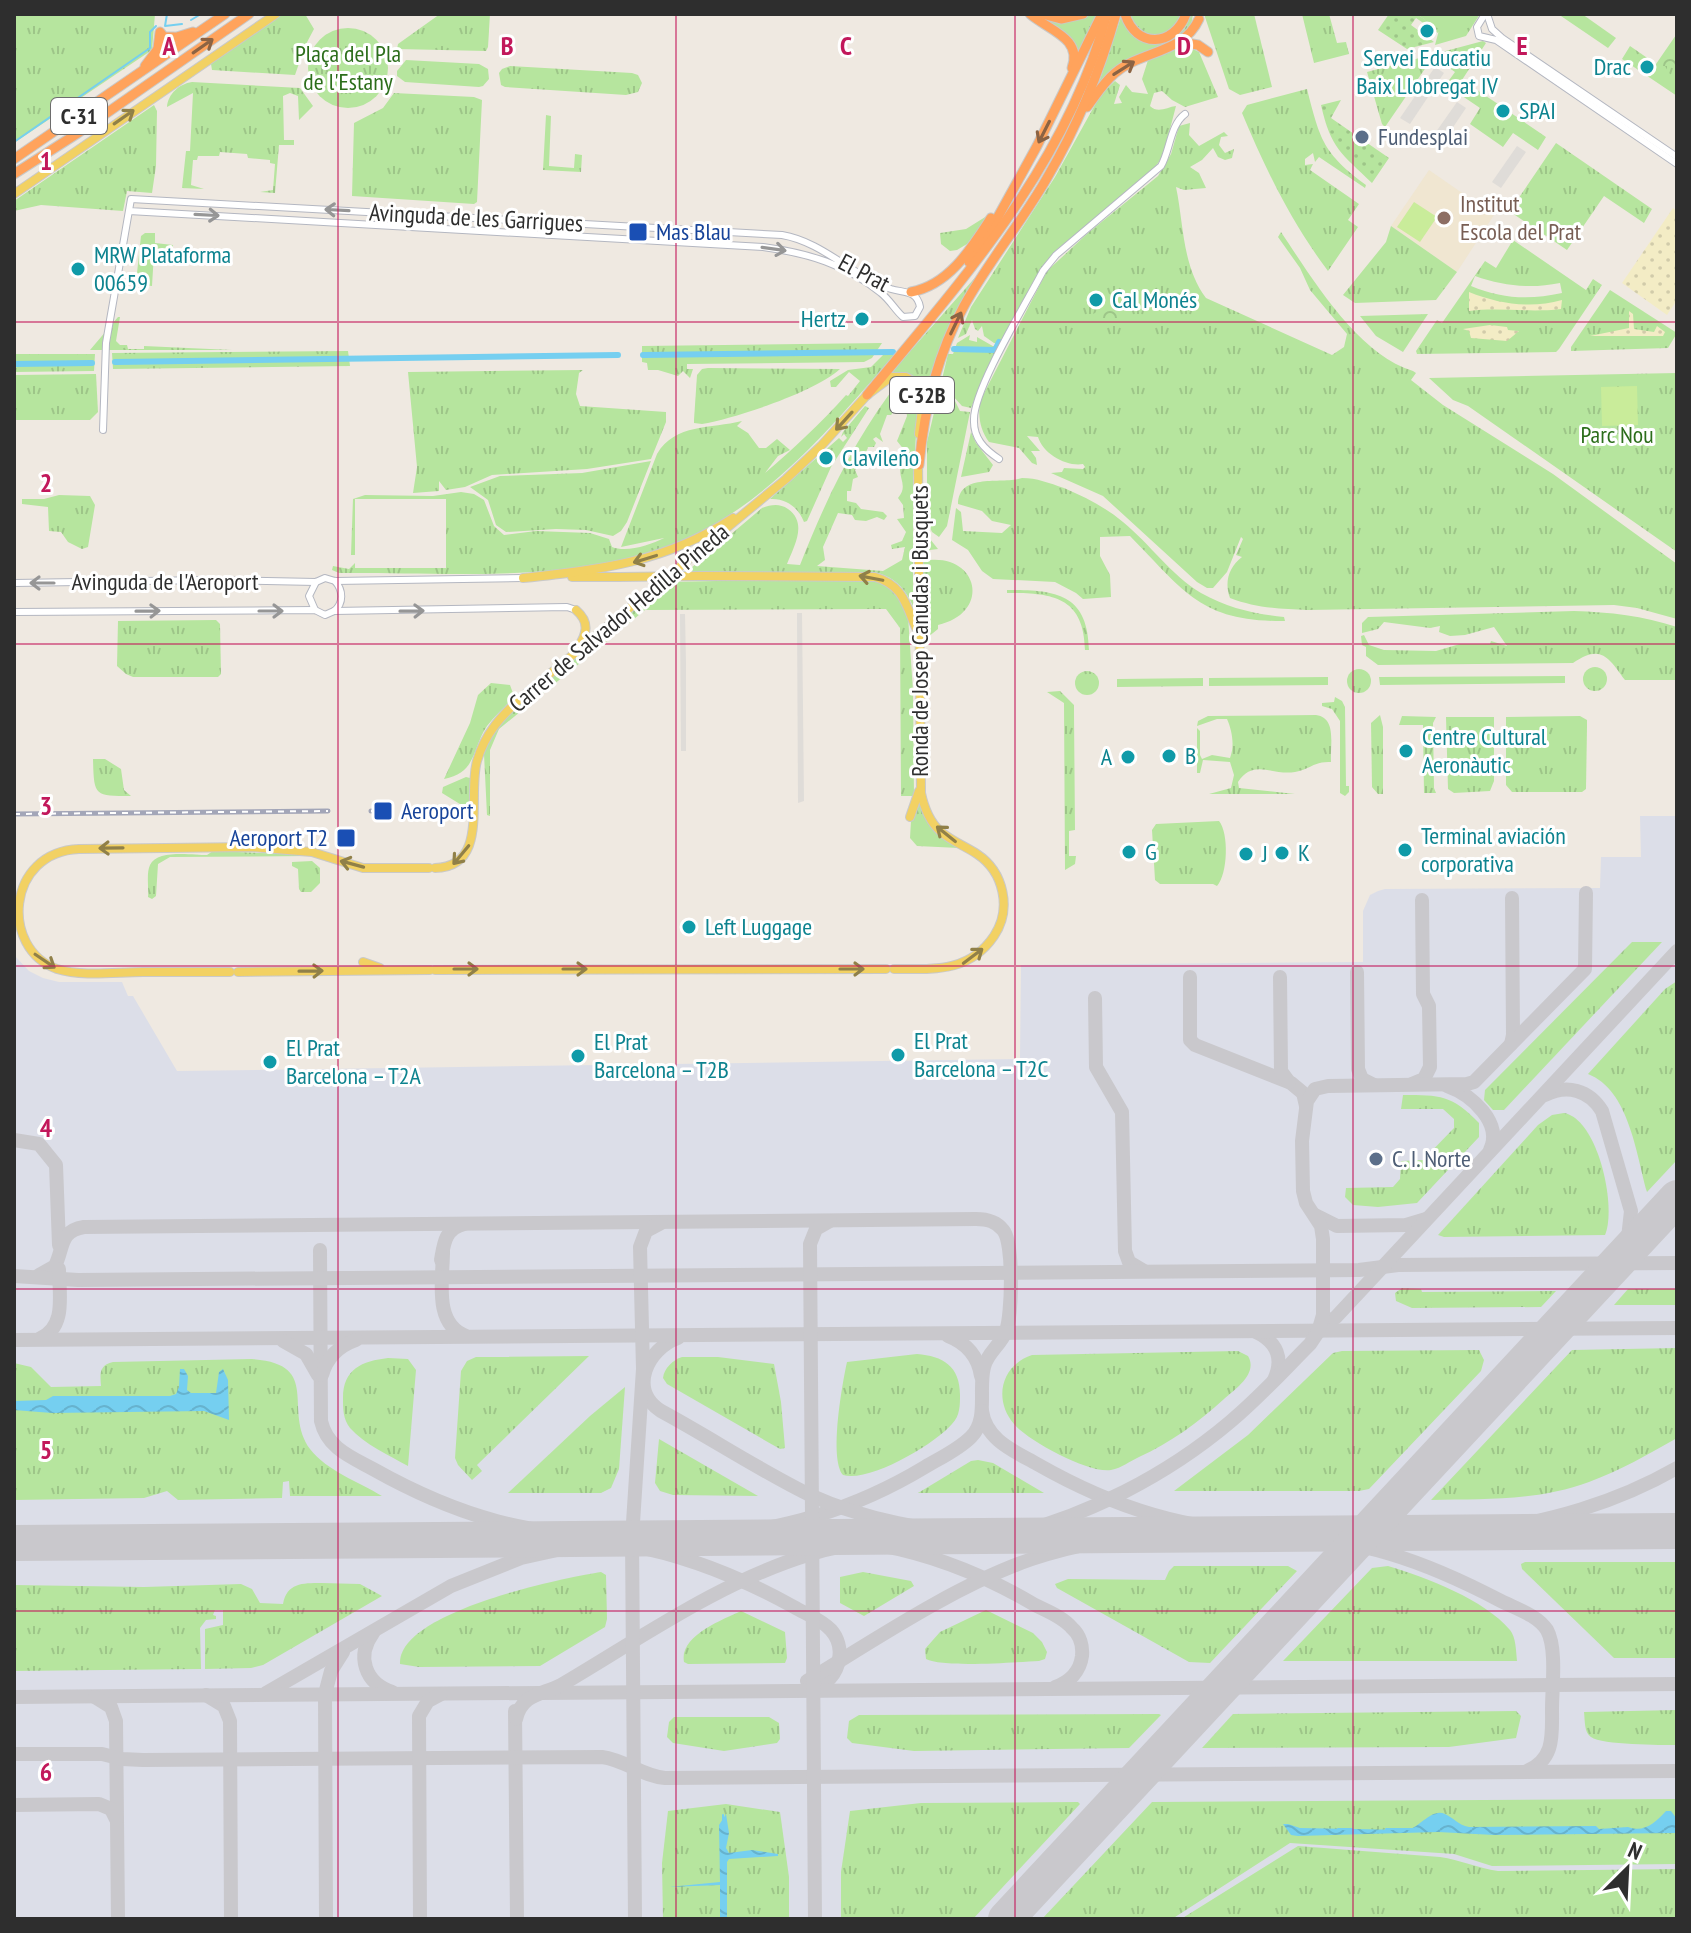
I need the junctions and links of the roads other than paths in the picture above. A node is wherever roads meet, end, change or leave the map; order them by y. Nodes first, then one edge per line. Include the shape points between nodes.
1 (225, 14) edge
2 (249, 14) edge
3 (276, 14) edge
4 (1030, 14) edge
5 (1042, 14) edge
6 (1083, 14) edge
7 (1104, 14) edge
8 (1116, 14) edge
9 (1125, 14) edge
10 (1186, 14) edge
11 (1486, 14) edge
12 (1198, 16) edge
13 (1480, 23) junction
14 (210, 24) junction
15 (1491, 27) junction
16 (1486, 37) junction
17 (1181, 42) junction
18 (1208, 52) dead end
19 (142, 70) junction
20 (1065, 90) junction
21 (1185, 114) dead end
22 (1074, 127) junction
23 (1677, 157) edge
24 (14, 159) edge
25 (1677, 164) edge
26 (1022, 172) junction
27 (14, 174) edge
28 (14, 194) edge
29 (129, 211) junction
30 (818, 249) joint
31 (911, 292) junction
32 (934, 315) junction
33 (867, 395) junction
34 (103, 430) dead end
35 (999, 459) dead end
36 (919, 465) junction
37 (763, 498) junction
38 (523, 578) junction
39 (335, 581) junction
40 (316, 582) junction
41 (14, 583) edge
42 (315, 610) junction
43 (576, 610) joint
44 (334, 611) junction
45 (14, 612) edge
46 (918, 633) junction
47 (572, 656) junction
48 (921, 786) junction
49 (910, 817) dead end
50 (363, 962) dead end
51 (384, 970) junction
52 (67, 971) joint

1 - 14 highway, C-31
27 -> 2 highway, C-31
28 -> 3 main road
4 - 20 highway via 1074,48
5 - 6 highway via 1061,19
7 - 20 highway
7 - 32 highway, C-32B via 1066,122 1015,211
8 - 22 highway, C-32B
9 - 10 highway via 1138,35 1156,40 1175,33
11 - 13 street
11 - 15 street
12 - 17 highway
13 - 15 street
13 - 16 street via 1476,32
14 - 19 highway, C-31
14 - 19 highway via 166,40
15 - 16 street
15 - 23 street
16 - 25 street
17 - 18 highway
22 -> 17 highway via 1116,72
19 - 24 highway, C-31
20 -> 26 highway
21 - 35 street via 1178,119 1156,172 1043,271 975,408 976,434
36 -> 22 highway, C-32B via 937,368 958,317 1035,199
26 - 31 highway via 955,267 931,286
26 - 32 highway via 984,242
30 -> 29 street, Avinguda de les Garrigues via 792,237 766,234 131,199
29 -> 31 street, Avinguda de les Garrigues via 763,247 804,254 852,273 905,317 920,309
29 - 34 street via 106,343
30 - 31 street, El Prat via 882,286
32 - 33 highway, C-32B
33 - 36 main road, C-32B via 896,376 911,379 920,389
33 -> 37 main road, Carrer de Salvador Hedilla Pineda / C-32B
36 - 46 main road, Ronda de Josep Canudas i Busquets
37 -> 38 main road via 703,535 647,559
37 - 47 main road, Carrer de Salvador Hedilla Pineda
38 - 39 street, Avinguda de l'Aeroport
46 -> 38 main road, bridge via 903,596 875,577
39 - 40 street, Avinguda de l'Aeroport
39 - 44 street via 341,597
40 -> 41 street, Avinguda de l'Aeroport
40 - 42 street via 309,596
42 - 44 street, Avinguda de l'Aeroport via 325,615
45 -> 42 street, Avinguda de l'Aeroport
44 -> 43 street, Avinguda de l'Aeroport
43 - 47 main road via 586,630
46 - 48 main road, Ronda de Josep Canudas i Busquets
47 -> 52 main road, Carrer de Salvador Hedilla Pineda via 492,727 476,764 470,846 454,865 363,868 312,852 251,847 61,851 27,876 18,897 18,924 31,950 48,965
48 - 49 main road
51 -> 48 main road, Ronda de Josep Canudas i Busquets via 940,970 962,964 989,943 1003,915 1004,893 985,860 935,825 925,809
50 - 51 main road
52 -> 51 main road, Ronda de Josep Canudas i Busquets

